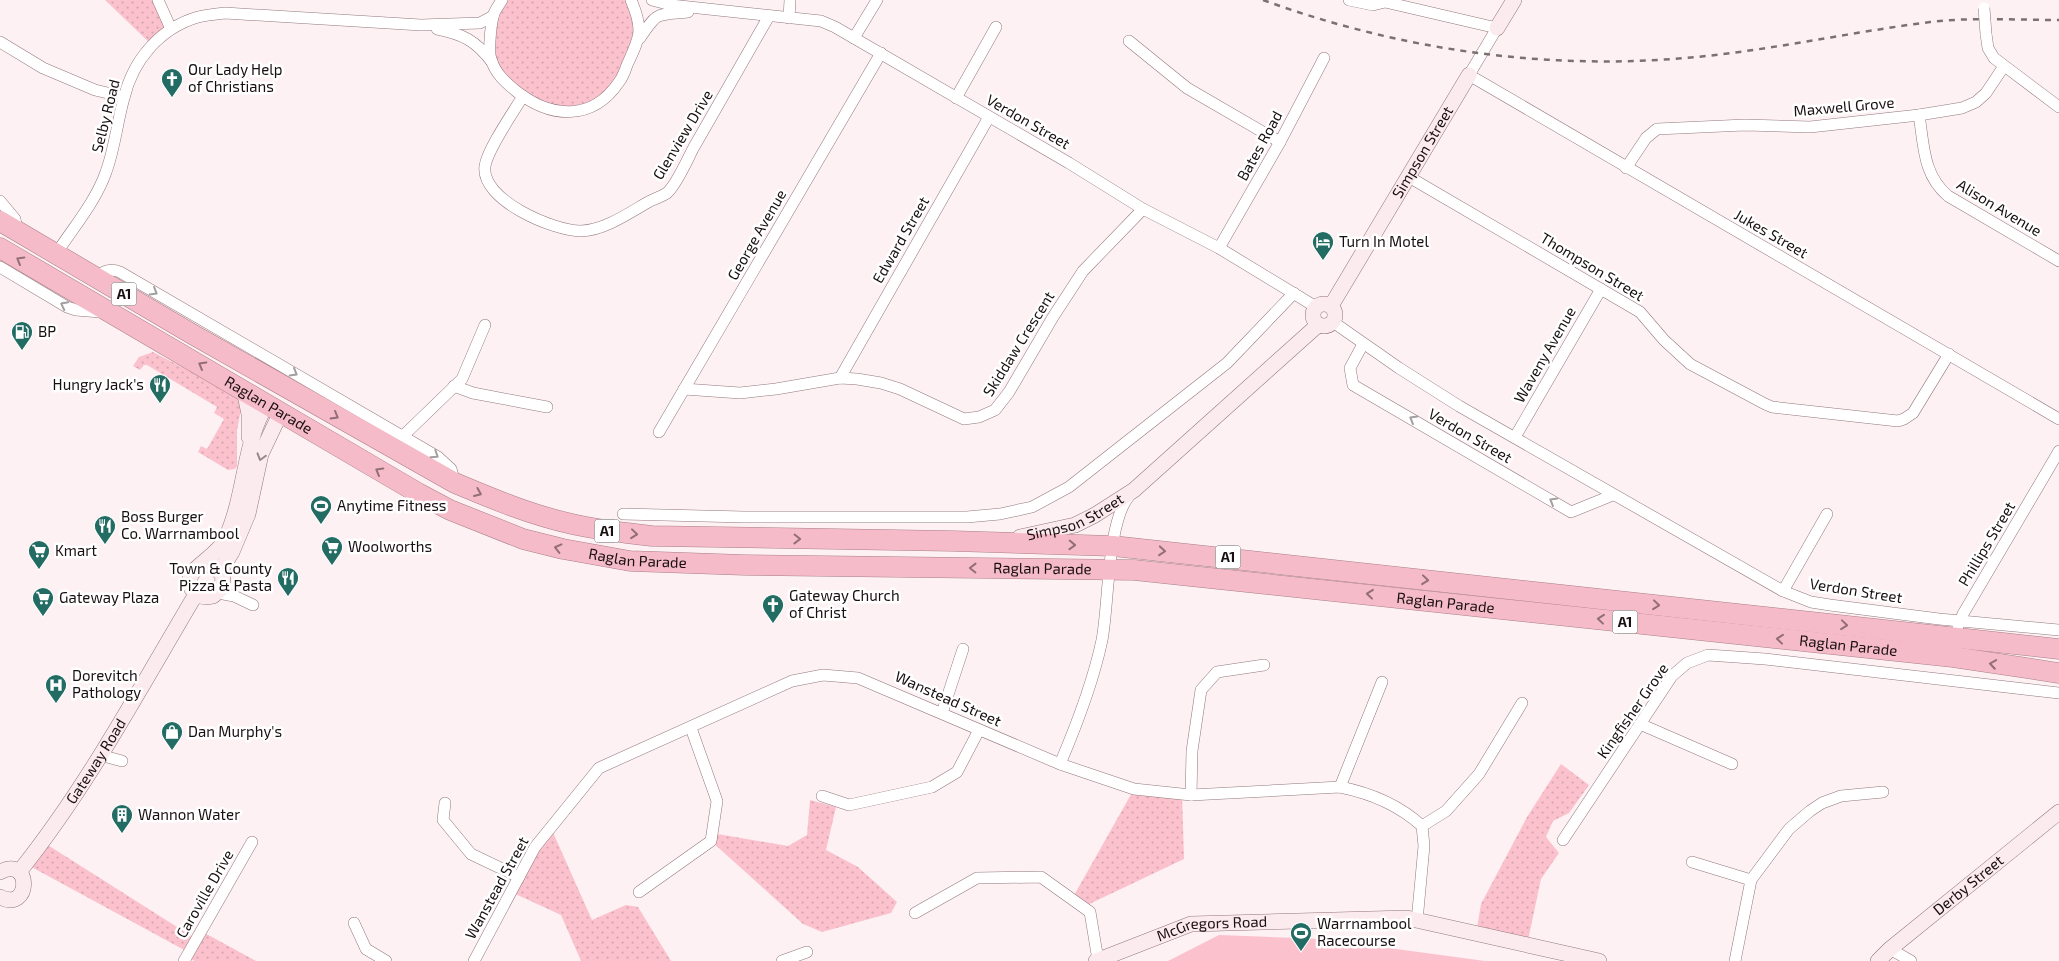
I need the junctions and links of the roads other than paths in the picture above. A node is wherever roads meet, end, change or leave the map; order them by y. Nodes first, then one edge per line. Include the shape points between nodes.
1 (158, 0) edge
2 (502, 0) edge
3 (631, 0) edge
4 (652, 0) edge
5 (790, 0) edge
6 (877, 0) edge
7 (1349, 0) edge
8 (1514, 0) edge
9 (1386, 1) edge
10 (1984, 4) edge
11 (709, 9) junction
12 (493, 16) junction
13 (769, 16) junction
14 (788, 18) junction
15 (421, 25) junction
16 (996, 27) dead end
17 (1497, 28) junction
18 (171, 29) junction
19 (640, 38) junction
20 (854, 38) junction
21 (1129, 41) dead end
22 (0, 42) edge
23 (881, 53) junction
24 (1324, 58) dead end
25 (493, 64) junction
26 (2004, 66) junction
27 (1469, 75) junction
28 (522, 96) junction
29 (124, 98) junction
30 (956, 98) junction
31 (2059, 107) edge
32 (1919, 115) junction
33 (989, 117) junction
34 (1280, 142) junction
35 (1626, 168) junction
36 (1409, 177) junction
37 (0, 201) edge
38 (1143, 210) junction
39 (0, 221) edge
40 (18, 231) junction
41 (0, 248) edge
42 (1219, 248) junction
43 (56, 254) junction
44 (2059, 261) edge
45 (0, 267) edge
46 (95, 277) junction
47 (1601, 289) junction
48 (1294, 293) junction
49 (1332, 306) junction
50 (1316, 307) junction
51 (112, 313) junction
52 (1326, 323) junction
53 (485, 325) dead end
54 (1363, 344) junction
55 (1949, 354) junction
56 (840, 378) junction
57 (454, 386) junction
58 (684, 389) junction
59 (244, 390) junction
60 (277, 396) junction
61 (547, 407) dead end
62 (2059, 419) edge
63 (659, 432) dead end
64 (403, 436) junction
65 (1515, 437) junction
66 (250, 448) junction
67 (2059, 451) edge
68 (455, 483) junction
69 (1134, 490) junction
70 (1613, 495) junction
71 (623, 514) dead end
72 (1827, 514) dead end
73 (744, 517) junction
74 (744, 539) junction
75 (953, 541) junction
76 (1113, 546) junction
77 (202, 564) junction
78 (745, 565) junction
79 (1109, 570) junction
80 (220, 582) junction
81 (1783, 591) junction
82 (196, 594) junction
83 (253, 605) dead end
84 (1957, 629) junction
85 (2059, 630) edge
86 (963, 649) dead end
87 (2059, 649) edge
88 (1953, 657) junction
89 (1264, 665) dead end
90 (1382, 682) dead end
91 (2057, 686) edge
92 (1522, 703) dead end
93 (942, 713) junction
94 (1640, 724) junction
95 (691, 728) junction
96 (979, 730) junction
97 (1060, 764) junction
98 (1732, 764) dead end
99 (1340, 787) junction
100 (1883, 792) dead end
101 (1191, 795) junction
102 (822, 796) dead end
103 (445, 803) dead end
104 (2059, 812) edge
105 (1422, 826) junction
106 (1563, 840) dead end
107 (252, 842) dead end
108 (1692, 862) dead end
109 (0, 872) edge
110 (19, 872) junction
111 (519, 877) junction
112 (1750, 880) junction
113 (639, 892) dead end
114 (1, 900) edge
115 (914, 913) dead end
116 (1417, 920) junction
117 (354, 922) dead end
118 (1890, 949) junction
119 (807, 952) dead end
120 (184, 961) edge
121 (386, 961) edge
122 (474, 961) edge
123 (782, 961) edge
124 (1097, 961) edge
125 (1600, 961) edge
126 (1735, 961) edge
127 (1878, 961) edge
128 (1911, 961) edge

1 - 18 street
2 - 12 street
3 - 19 street
4 - 11 street, Verdon Street
5 - 14 street
6 - 20 street
7 - 9 street via 1373,5
8 - 17 street, Simpson Street
9 - 17 street
10 - 26 street, bridge via 1988,48
11 - 13 street, Verdon Street
11 - 19 street, Verdon Street via 661,14 653,18
12 - 15 street, Selby Road via 480,23
12 - 25 street via 490,57
13 - 14 street, Verdon Street
13 - 28 street, Glenview Drive via 667,193 595,228 582,231 549,225 496,194 490,185 485,166 489,154
14 - 20 street, Verdon Street via 821,21
15 - 18 street, Selby Road via 225,13 198,17
15 - 25 street, Selby Road via 470,40 482,48
16 - 30 street
17 - 27 street, Simpson Street
18 - 29 street, Selby Road via 157,39 144,55 130,76
19 - 28 street, Verdon Street via 619,82 602,100 579,112 550,111
20 - 23 street, Verdon Street
21 - 34 street via 1187,88
22 - 29 street via 43,68 95,90
23 - 30 street, Verdon Street
23 - 58 street, George Avenue
24 - 34 street, Bates Road
25 - 28 street, Selby Road via 503,80
26 - 31 street
26 - 32 street, Maxwell Grove via 1976,102 1962,108
27 - 35 street, Jukes Street
27 - 36 street, Simpson Street
29 - 43 street, Selby Road via 106,174
30 - 33 street, Verdon Street
32 - 35 street, Maxwell Grove via 1810,127 1745,125 1658,129 1646,138
32 - 44 street, Alison Avenue via 1925,156 1934,183 1940,190
33 - 38 street, Verdon Street
33 - 56 street, Edward Street
34 - 42 street, Bates Road
35 - 55 street, Jukes Street
36 - 47 street, Thompson Street
36 - 49 street, Simpson Street
37 - 40 street via 15,219
38 - 42 street, Verdon Street
38 - 56 street, Skiddaw Crescent via 1083,271 995,410 964,420 900,389
39 - 40 highway, Raglan Parade / A1
40 - 43 highway, Raglan Parade / A1
51 -> 41 highway, Raglan Parade / A1
42 - 48 street, Verdon Street
43 - 46 highway, Raglan Parade / A1
51 -> 45 street, Raglan Parade via 67,307
46 - 60 highway, Raglan Parade / A1
46 -> 64 street via 107,270 120,272
47 - 55 street, Thompson Street via 1640,312 1690,364 1772,407 1898,421 1913,413
47 - 65 street, Waveny Avenue
48 - 50 street, Verdon Street
48 - 73 street via 1228,363 1069,487 1032,506 1000,514 966,517
49 - 50 street via 1324,303
49 - 52 street via 1336,312
50 - 52 street via 1313,316
59 -> 51 highway, Raglan Parade / A1
52 - 54 street, Verdon Street
52 - 69 street, Simpson Street
53 - 57 street via 462,379
54 - 65 street, Verdon Street via 1459,406
70 -> 54 street, Verdon Street via 1571,512 1353,385 1350,368
55 - 62 street, Jukes Street
56 - 58 street, Skiddaw Crescent via 755,392
57 - 61 street via 473,393
57 - 64 street
58 - 63 street, George Avenue
59 - 60 highway, Raglan Parade / A1
59 - 66 street via 249,414
60 - 66 street via 255,430
60 -> 68 highway, Raglan Parade / A1
78 -> 60 highway, Raglan Parade / A1 via 611,558 523,539 450,510 401,484
60 -> 80 street via 248,514
64 -> 68 street via 444,461 451,469
65 - 70 street, Verdon Street
66 - 77 street via 233,521 224,542
67 - 84 street, Phillips Street
68 -> 74 highway, Raglan Parade / A1 via 499,502 571,524 652,536
69 - 75 street, Simpson Street via 1075,525 1013,538
69 - 76 street, Simpson Street via 1118,514
70 - 81 street, Verdon Street
71 - 73 street
72 - 81 street
73 - 74 street
74 -> 75 highway, Raglan Parade / A1
74 - 78 highway
75 -> 76 highway, Raglan Parade / A1
76 - 79 street, Simpson Street
76 -> 84 highway, Raglan Parade / A1
77 - 80 street via 215,566
77 - 82 street via 190,576 190,586
79 -> 78 highway, Raglan Parade / A1
88 -> 79 highway, Raglan Parade / A1 via 1191,575
79 - 97 street, Simpson Street via 1106,610 1094,672
80 - 82 street via 208,597
80 - 83 street via 234,596
81 - 84 street, Verdon Street via 1811,602
82 - 110 street, Gateway Road via 103,750 42,844
84 - 85 street, Verdon Street
84 - 87 highway, Raglan Parade / A1
84 - 88 street, Phillips Street
86 - 93 street
91 -> 88 highway, Raglan Parade / A1 via 2029,669
89 - 101 street via 1217,672 1201,690 1192,751
90 - 99 street
91 - 94 street, Kingfisher Grove via 1708,656 1687,663 1672,676
92 - 105 street via 1479,774 1446,811
93 - 95 street, Wanstead Street via 858,678 823,675 792,681
93 - 96 street, Wanstead Street
94 - 98 street
94 - 106 street, Kingfisher Grove
95 - 111 street, Wanstead Street via 600,768 536,847
95 - 113 street via 718,802 711,841
96 - 97 street, Wanstead Street
96 - 102 street via 957,772 932,787 848,805
97 - 101 street, Wanstead Street via 1134,789
99 - 101 street, Wanstead Street
99 - 105 street, Wanstead Street via 1361,791 1408,813
100 - 112 street via 1842,796 1822,803 1790,829
103 - 111 street via 442,820 471,854
104 - 118 street, Derby Street
105 - 116 street via 1424,846
107 - 120 street, Caroville Drive
108 - 112 street
109 - 110 street via 9,869
110 - 114 street via 25,884 22,892 12,899
111 - 122 street, Wanstead Street
112 - 126 street
115 - 124 street via 977,878 1041,877 1090,912
116 - 124 street, McGregors Road via 1191,924
116 - 125 street, McGregors Road
117 - 121 street via 366,949
118 - 127 street, Derby Street
118 - 128 street
119 - 123 street

